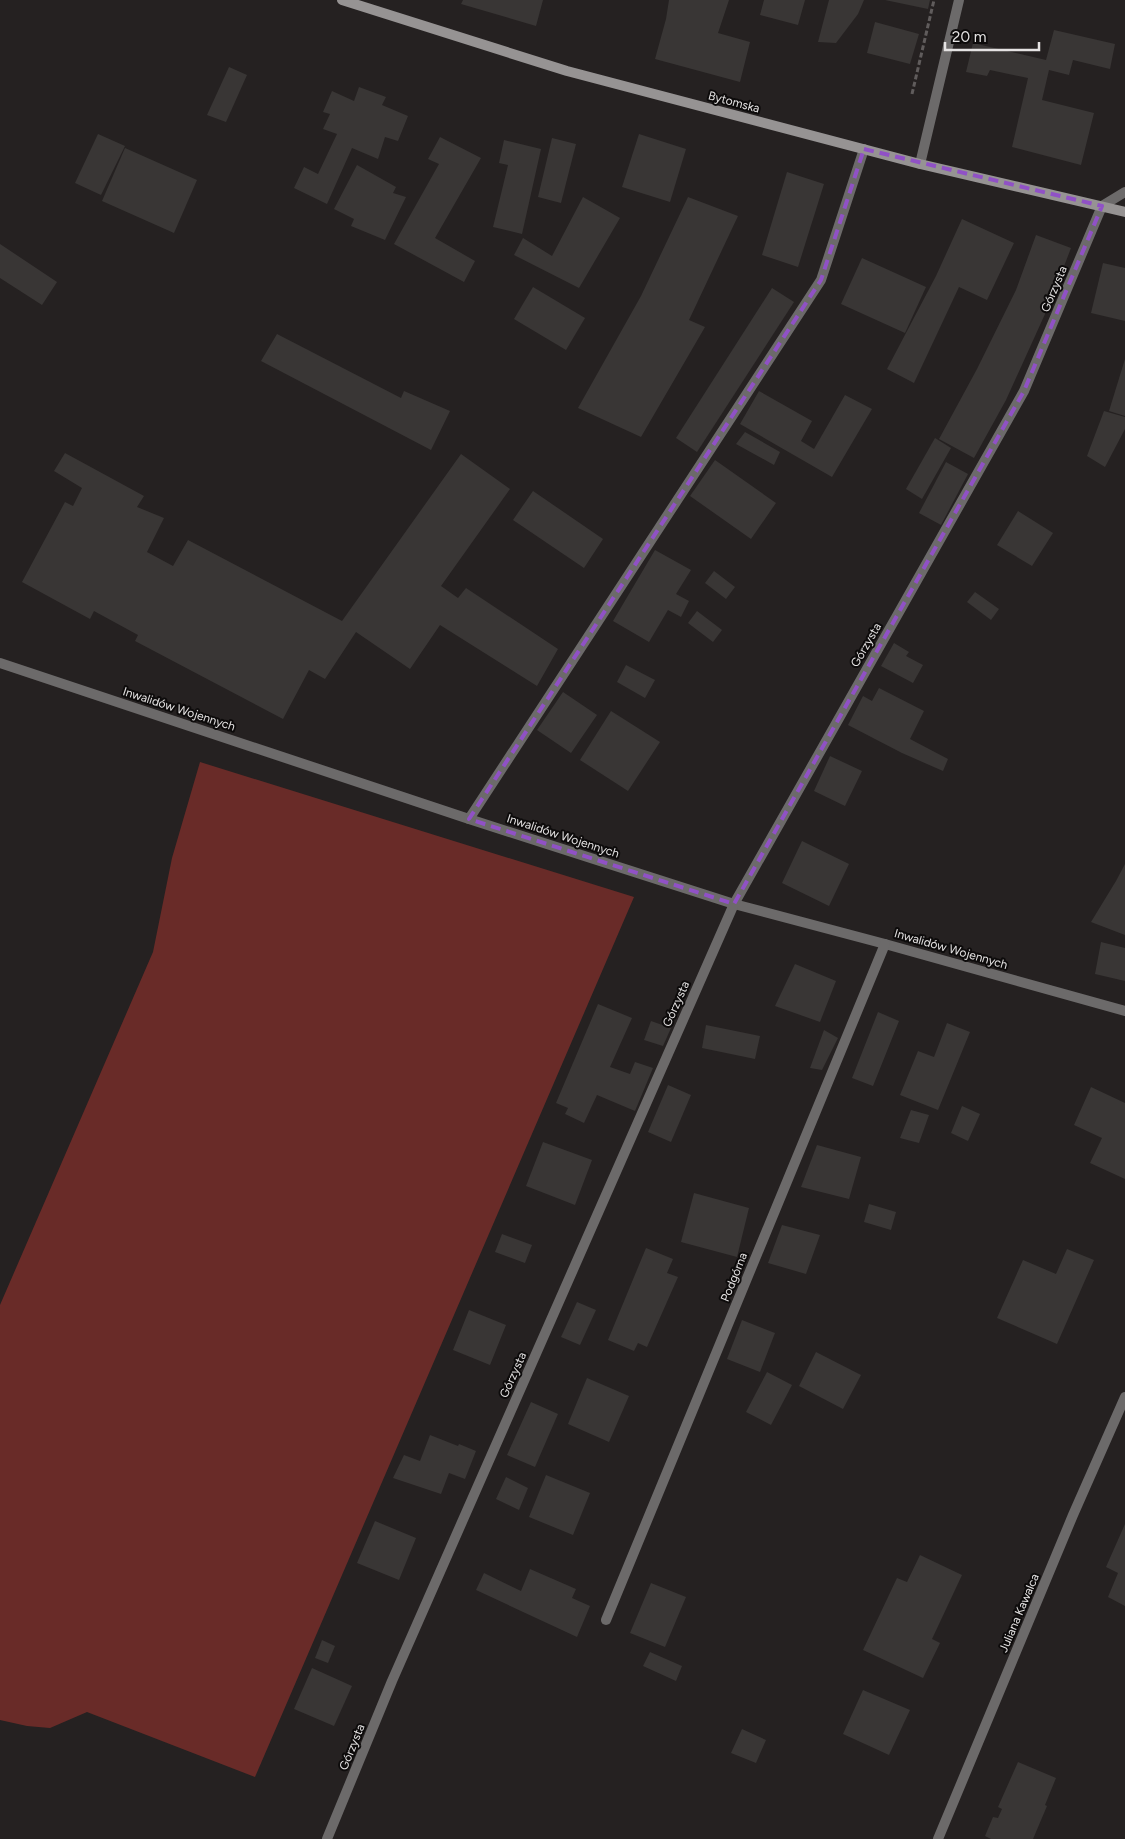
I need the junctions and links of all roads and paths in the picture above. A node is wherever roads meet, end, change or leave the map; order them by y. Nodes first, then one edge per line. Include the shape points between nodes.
1 (342, 0) edge
2 (934, 0) edge
3 (959, 0) edge
4 (912, 94) dead end
5 (864, 149) junction
6 (920, 164) junction
7 (1125, 192) edge
8 (1102, 206) junction
9 (1125, 212) edge
10 (0, 663) edge
11 (470, 819) junction
12 (734, 904) junction
13 (885, 944) junction
14 (1125, 1011) edge
15 (1125, 1397) edge
16 (606, 1620) dead end
17 (327, 1839) edge
18 (938, 1839) edge

1 - 5 street, Bytomska via 568,71
2 - 4 path
3 - 6 street
5 - 6 street, Bytomska
5 - 11 street via 821,280
6 - 8 street, Bytomska
7 - 8 street
8 - 9 street, Bytomska
8 - 12 street, Górzysta via 1024,391
10 - 11 street, Inwalidów Wojennych
11 - 12 street, Inwalidów Wojennych
12 - 13 street, Inwalidów Wojennych
12 - 17 street, Górzysta via 392,1681
13 - 14 street, Inwalidów Wojennych
13 - 16 street, Podgórna
15 - 18 street, Juliana Kawalca

